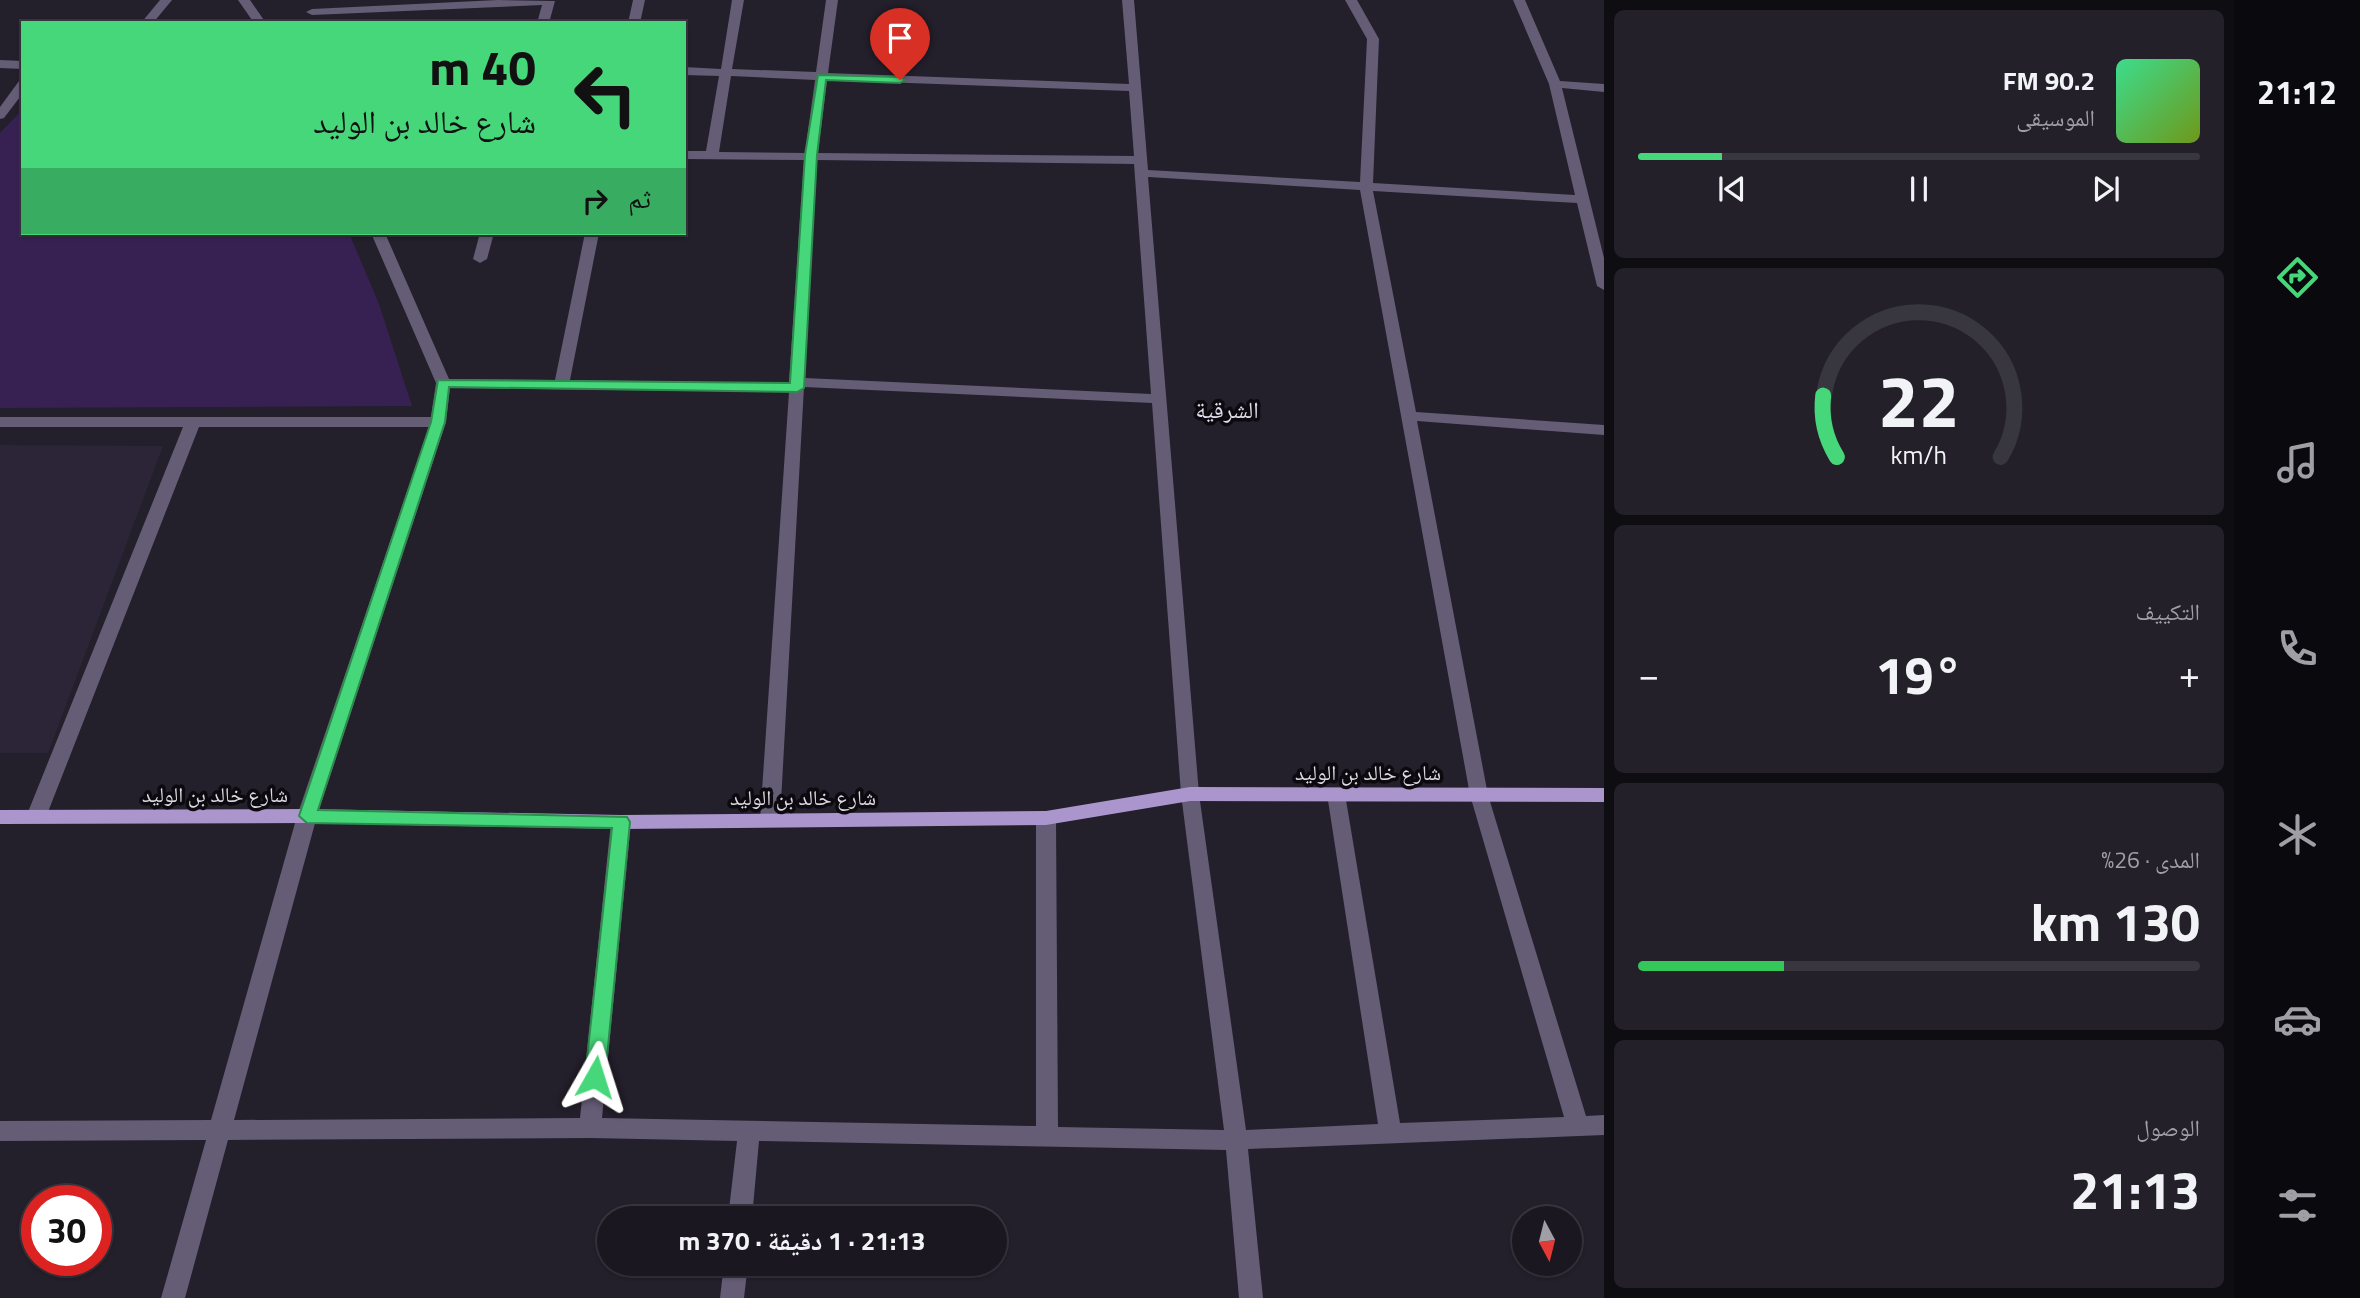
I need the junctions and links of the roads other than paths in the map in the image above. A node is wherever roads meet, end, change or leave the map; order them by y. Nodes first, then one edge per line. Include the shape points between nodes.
1 (166, 0) edge
2 (244, 0) edge
3 (549, 0) edge
4 (639, 0) edge
5 (738, 0) edge
6 (832, 0) edge
7 (1128, 0) edge
8 (1351, 0) edge
9 (1519, 0) edge
10 (312, 12) edge
11 (148, 21) edge
12 (259, 21) edge
13 (544, 21) edge
14 (634, 21) edge
15 (0, 64) edge
16 (21, 65) edge
17 (686, 71) edge
18 (726, 73) junction
19 (821, 77) junction
20 (1556, 84) junction
21 (21, 87) edge
22 (1134, 88) junction
23 (1604, 88) edge
24 (0, 115) edge
25 (686, 155) edge
26 (712, 155) junction
27 (811, 155) junction
28 (1141, 166) junction
29 (1366, 187) junction
30 (1583, 200) junction
31 (379, 235) edge
32 (486, 235) edge
33 (592, 235) edge
34 (480, 259) dead end
35 (1604, 285) edge
36 (443, 383) junction
37 (562, 383) junction
38 (797, 385) junction
39 (1159, 399) junction
40 (1408, 416) junction
41 (0, 422) edge
42 (193, 422) junction
43 (438, 422) junction
44 (1604, 430) edge
45 (1190, 794) junction
46 (1336, 794) junction
47 (1479, 795) junction
48 (1604, 795) edge
49 (307, 816) junction
50 (0, 817) edge
51 (36, 817) junction
52 (1046, 818) junction
53 (770, 820) junction
54 (621, 822) junction
55 (1604, 1125) edge
56 (1578, 1127) junction
57 (590, 1129) junction
58 (0, 1131) edge
59 (220, 1131) junction
60 (749, 1132) junction
61 (1391, 1134) junction
62 (1048, 1137) junction
63 (1236, 1140) junction
64 (741, 1206) edge
65 (735, 1276) edge
66 (173, 1298) edge
67 (732, 1298) edge
68 (1251, 1298) edge

1 - 11 street
2 - 12 street
3 - 10 street
3 - 13 street
4 - 14 street
5 - 18 street
6 - 19 street
7 - 22 street
8 - 29 street via 1373,38
9 - 20 street
15 - 16 street
17 - 18 street
18 - 19 street
18 - 26 street
19 - 22 street
19 - 27 street
20 - 23 street
20 - 30 street
21 - 24 street
22 - 28 street
25 - 26 street
26 - 27 street
27 - 28 street
27 - 38 street
28 - 29 street
28 - 39 street
29 - 30 street
29 - 40 street
30 - 35 street
31 - 36 street
32 - 34 street
33 - 37 street
36 - 37 street
36 - 43 street
37 - 38 street
38 - 39 street
38 - 53 street
39 - 45 street
40 - 44 street
40 - 47 street
41 - 42 street
42 - 43 street
42 - 51 street
43 - 49 street
45 - 46 main road, شارع خالد بن الوليد
45 - 52 main road, شارع خالد بن الوليد
45 - 63 street
46 - 47 main road, شارع خالد بن الوليد
46 - 61 street
47 - 48 main road, شارع خالد بن الوليد
47 - 56 street
49 - 51 main road, شارع خالد بن الوليد
49 - 54 main road, شارع خالد بن الوليد
49 - 59 street
50 - 51 main road, شارع خالد بن الوليد
52 - 53 main road, شارع خالد بن الوليد
52 - 62 street
53 - 54 main road, شارع خالد بن الوليد
54 - 57 street
55 - 56 street
56 - 61 street
57 - 59 street
57 - 60 street
58 - 59 street
59 - 66 street
60 - 62 street
60 - 64 street
61 - 63 street
62 - 63 street
63 - 68 street
65 - 67 street

